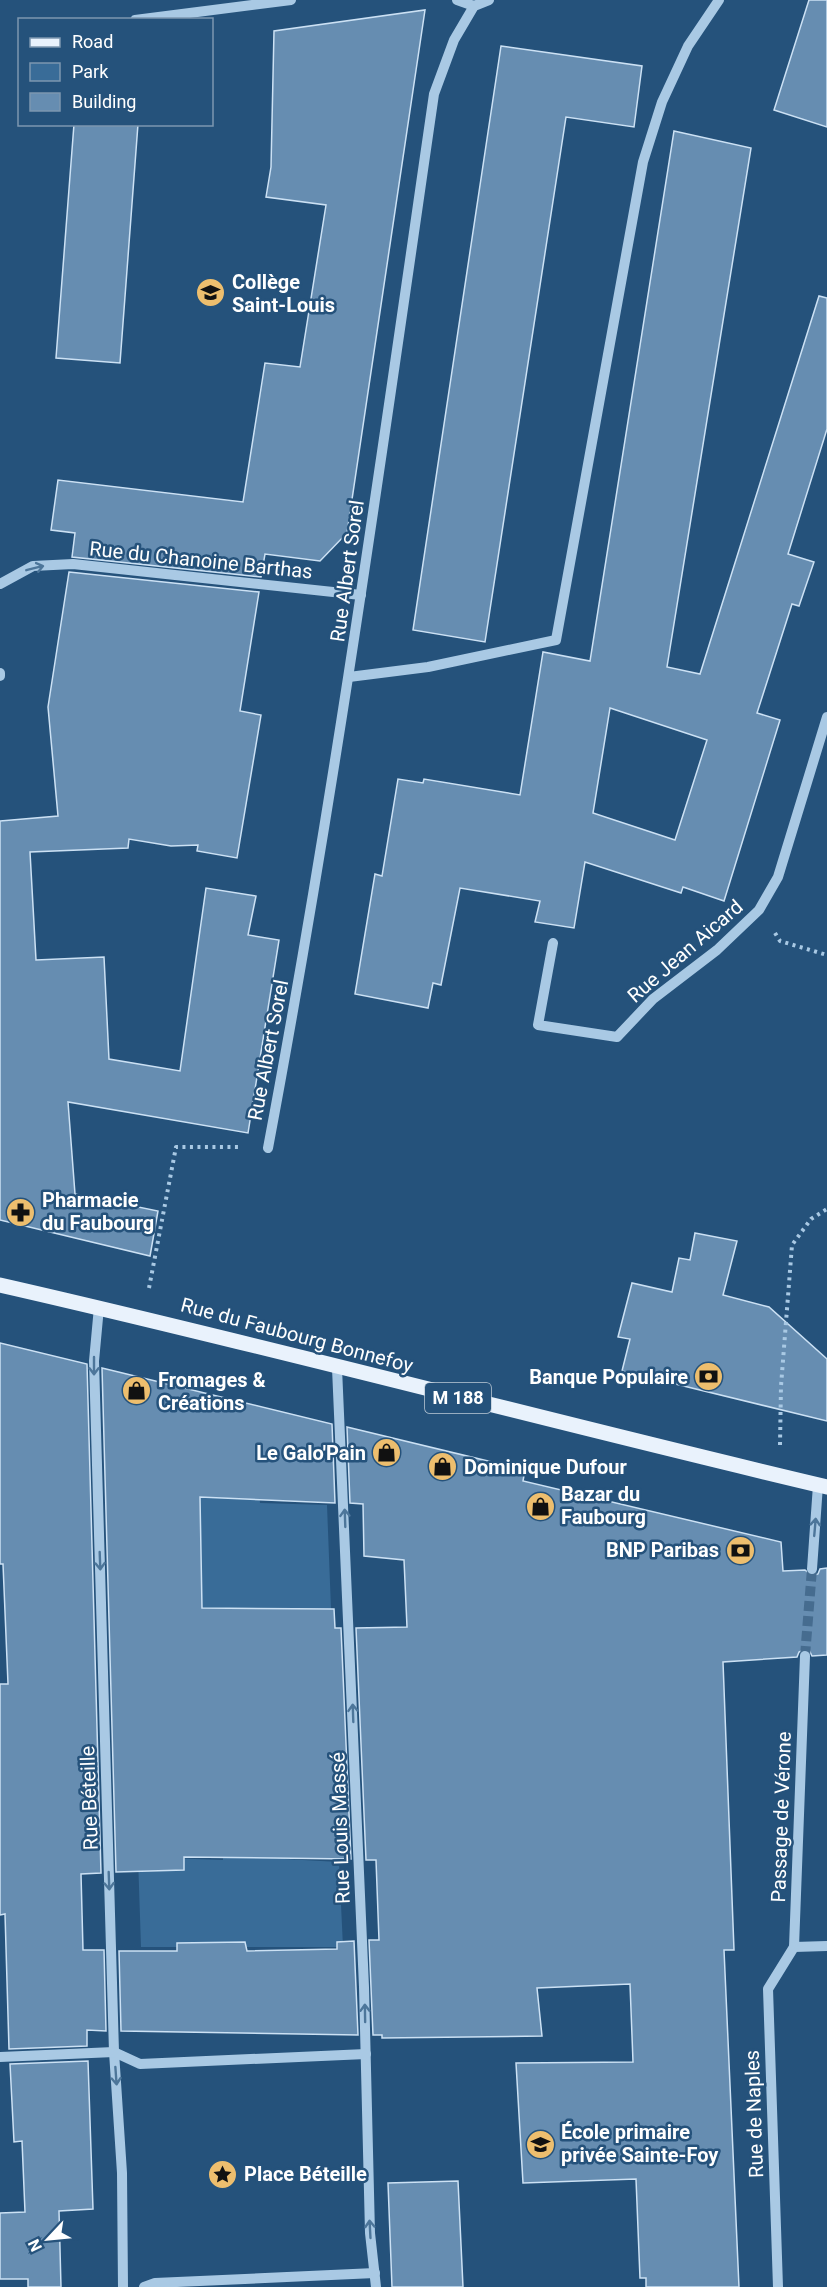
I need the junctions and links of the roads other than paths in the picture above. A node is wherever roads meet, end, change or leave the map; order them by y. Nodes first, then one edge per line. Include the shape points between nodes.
1 (291, 0) edge
2 (457, 0) edge
3 (489, 0) edge
4 (719, 0) edge
5 (474, 6) junction
6 (151, 18) edge
7 (0, 584) edge
8 (361, 595) junction
9 (350, 677) junction
10 (827, 717) edge
11 (553, 943) dead end
12 (268, 1148) road end
13 (0, 1285) edge
14 (99, 1307) junction
15 (337, 1368) junction
16 (823, 1486) edge
17 (812, 1569) tunnel mouth
18 (805, 1656) tunnel mouth
19 (827, 1946) edge
20 (794, 1947) junction
21 (114, 2052) junction
22 (366, 2054) junction
23 (0, 2057) edge
24 (375, 2273) junction
25 (123, 2287) edge
26 (144, 2287) edge
27 (376, 2287) edge
28 (778, 2287) edge

1 - 6 street
2 - 5 street
3 - 5 street
4 - 9 street via 688,46 662,102 643,162 556,640 428,667
5 - 8 street, Rue Albert Sorel via 454,40 434,94
7 -> 8 street, Rue du Chanoine Barthas via 33,566 74,564
8 - 9 street, Rue Albert Sorel
9 - 12 street, Rue Albert Sorel
10 - 11 street, Rue Jean Aicard via 778,878 759,910 730,939 653,999 617,1037 538,1025
13 - 14 main road, Rue du Faubourg Bonnefoy / M 188
14 - 15 main road, Rue du Faubourg Bonnefoy / M 188
14 -> 21 street, Rue Béteille via 94,1361
15 - 16 main road, Rue du Faubourg Bonnefoy / M 188
22 -> 15 street, Rue Louis Massé
17 -> 16 street
18 - 20 street, Passage de Vérone
19 - 20 street
20 - 28 street, Rue de Naples via 768,1989
21 - 22 street via 140,2064
21 - 23 street
21 -> 25 street, Rue Béteille via 122,2174
24 -> 22 street, Rue Louis Massé via 370,2233
24 - 26 street via 155,2283
24 - 27 street, Rue Louis Massé

